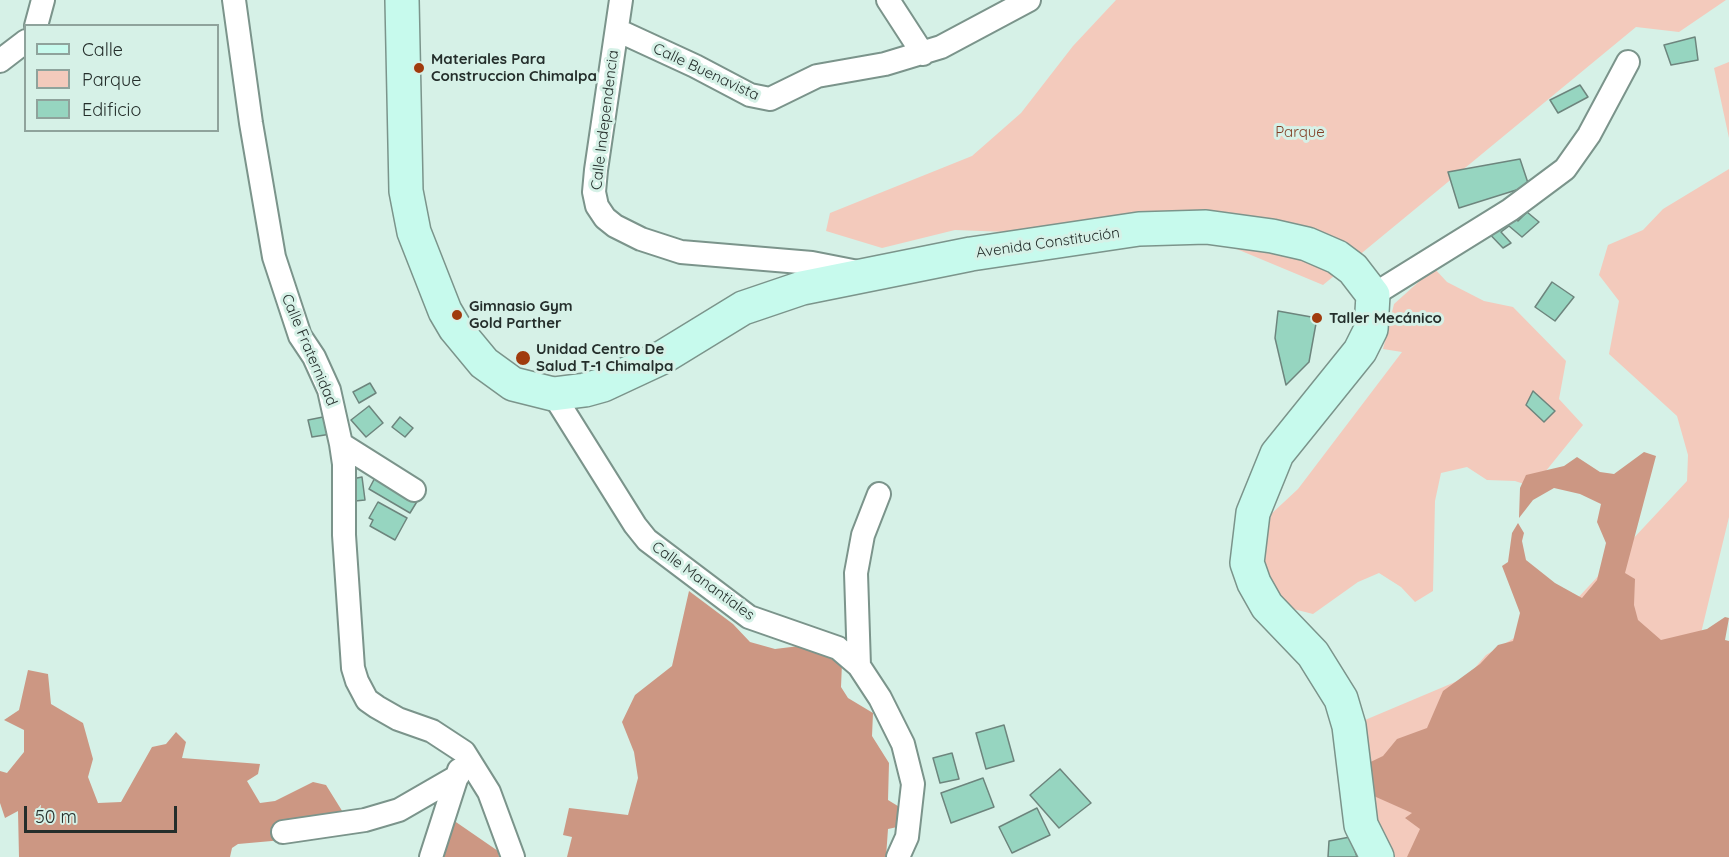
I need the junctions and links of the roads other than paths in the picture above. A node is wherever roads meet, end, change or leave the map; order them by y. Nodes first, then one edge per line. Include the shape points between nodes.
1 (42, 0) edge
2 (234, 0) edge
3 (402, 0) edge
4 (621, 0) edge
5 (888, 0) edge
6 (1029, 0) edge
7 (36, 24) edge
8 (617, 30) junction
9 (24, 43) edge
10 (923, 54) junction
11 (0, 61) edge
12 (1628, 62) dead end
13 (868, 274) junction
14 (1374, 295) junction
15 (552, 394) junction
16 (341, 444) junction
17 (414, 490) dead end
18 (879, 494) dead end
19 (859, 666) junction
20 (464, 752) junction
21 (458, 776) junction
22 (283, 832) dead end
23 (906, 853) edge
24 (431, 857) edge
25 (513, 857) edge
26 (1377, 857) edge

1 - 7 street
2 - 16 street, Calle Fraternidad via 274,257 300,336 329,390
3 - 15 main road, Avenida Constitución via 406,191 420,252 445,311 484,363 513,384
4 - 8 street, Calle Independencia
5 - 10 street
6 - 10 street, Calle Buenavista
8 - 10 street, Calle Buenavista via 762,99 770,99 817,76
8 - 13 street, Calle Independencia via 595,181 597,206 605,218 641,239 681,252 812,263
9 - 11 street
12 - 14 street via 1589,135 1565,169 1510,210
13 - 14 main road, Avenida Constitución via 1139,229 1206,227 1254,232 1307,244 1353,269
13 - 15 main road, Avenida Constitución via 765,298 623,377 585,390
14 - 26 main road via 1373,320 1360,351 1277,454 1253,513 1247,553 1254,583 1267,606 1313,654 1341,699 1349,726 1361,825
15 - 19 street, Calle Manantiales via 647,540 749,617 838,648
16 - 17 street
16 - 20 street, Calle Fraternidad via 353,668 361,692 398,719 432,731
18 - 19 street via 863,535 856,573
19 - 23 street, Calle Manantiales via 903,744 913,784
20 - 21 street
20 - 25 street via 489,792
21 - 22 street via 399,810 365,820
21 - 24 street

